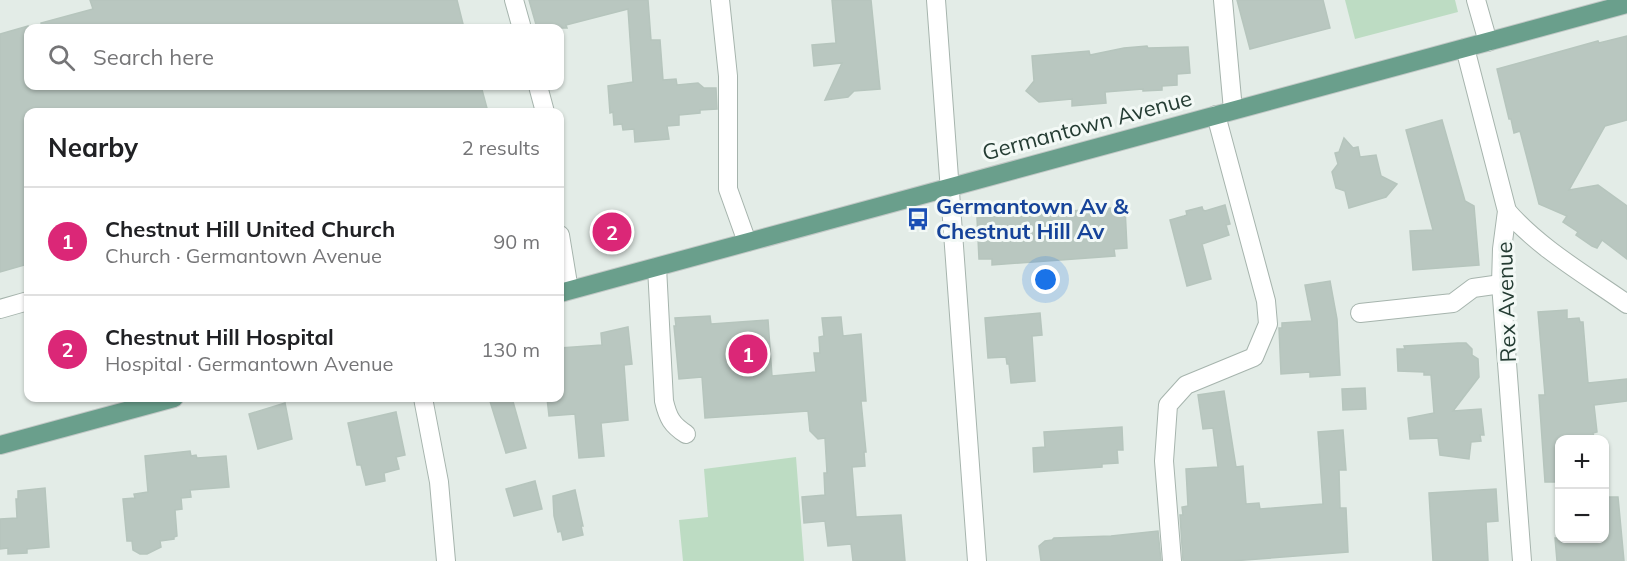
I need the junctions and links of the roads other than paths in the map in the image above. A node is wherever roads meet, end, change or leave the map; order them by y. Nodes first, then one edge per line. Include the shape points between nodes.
1 (514, 0) edge
2 (720, 0) edge
3 (936, 0) edge
4 (1223, 0) edge
5 (1476, 0) edge
6 (1627, 4) edge
7 (521, 24) dead end
8 (1488, 42) junction
9 (1465, 48) junction
10 (539, 90) edge
11 (544, 108) edge
12 (1225, 113) junction
13 (950, 187) junction
14 (1506, 211) junction
15 (747, 242) junction
16 (657, 267) junction
17 (1501, 284) junction
18 (564, 292) edge
19 (24, 303) edge
20 (1627, 304) edge
21 (0, 309) edge
22 (1360, 313) dead end
23 (159, 402) edge
24 (424, 402) edge
25 (686, 435) dead end
26 (0, 445) edge
27 (446, 561) edge
28 (977, 561) edge
29 (1172, 561) edge
30 (1522, 561) edge

1 - 7 street
2 - 15 street via 728,76 728,189
3 - 13 street
4 - 12 street
5 - 8 street
6 - 8 main road, Germantown Avenue
8 - 9 main road, Germantown Avenue
9 - 12 main road, Germantown Avenue
9 - 14 street, Rex Avenue
10 - 11 street
12 - 13 main road, Germantown Avenue
12 - 29 street via 1268,324 1254,357 1186,385 1168,405 1164,461
13 - 15 main road, Germantown Avenue
13 - 28 street
14 - 17 street, Rex Avenue
14 - 20 street via 1552,252
15 - 16 main road, Germantown Avenue
16 - 18 main road, Germantown Avenue
16 - 25 street via 664,401 668,418
17 - 22 street via 1473,288 1453,303
17 - 30 street, Rex Avenue
19 - 21 street
23 - 26 main road
24 - 27 street via 439,482

